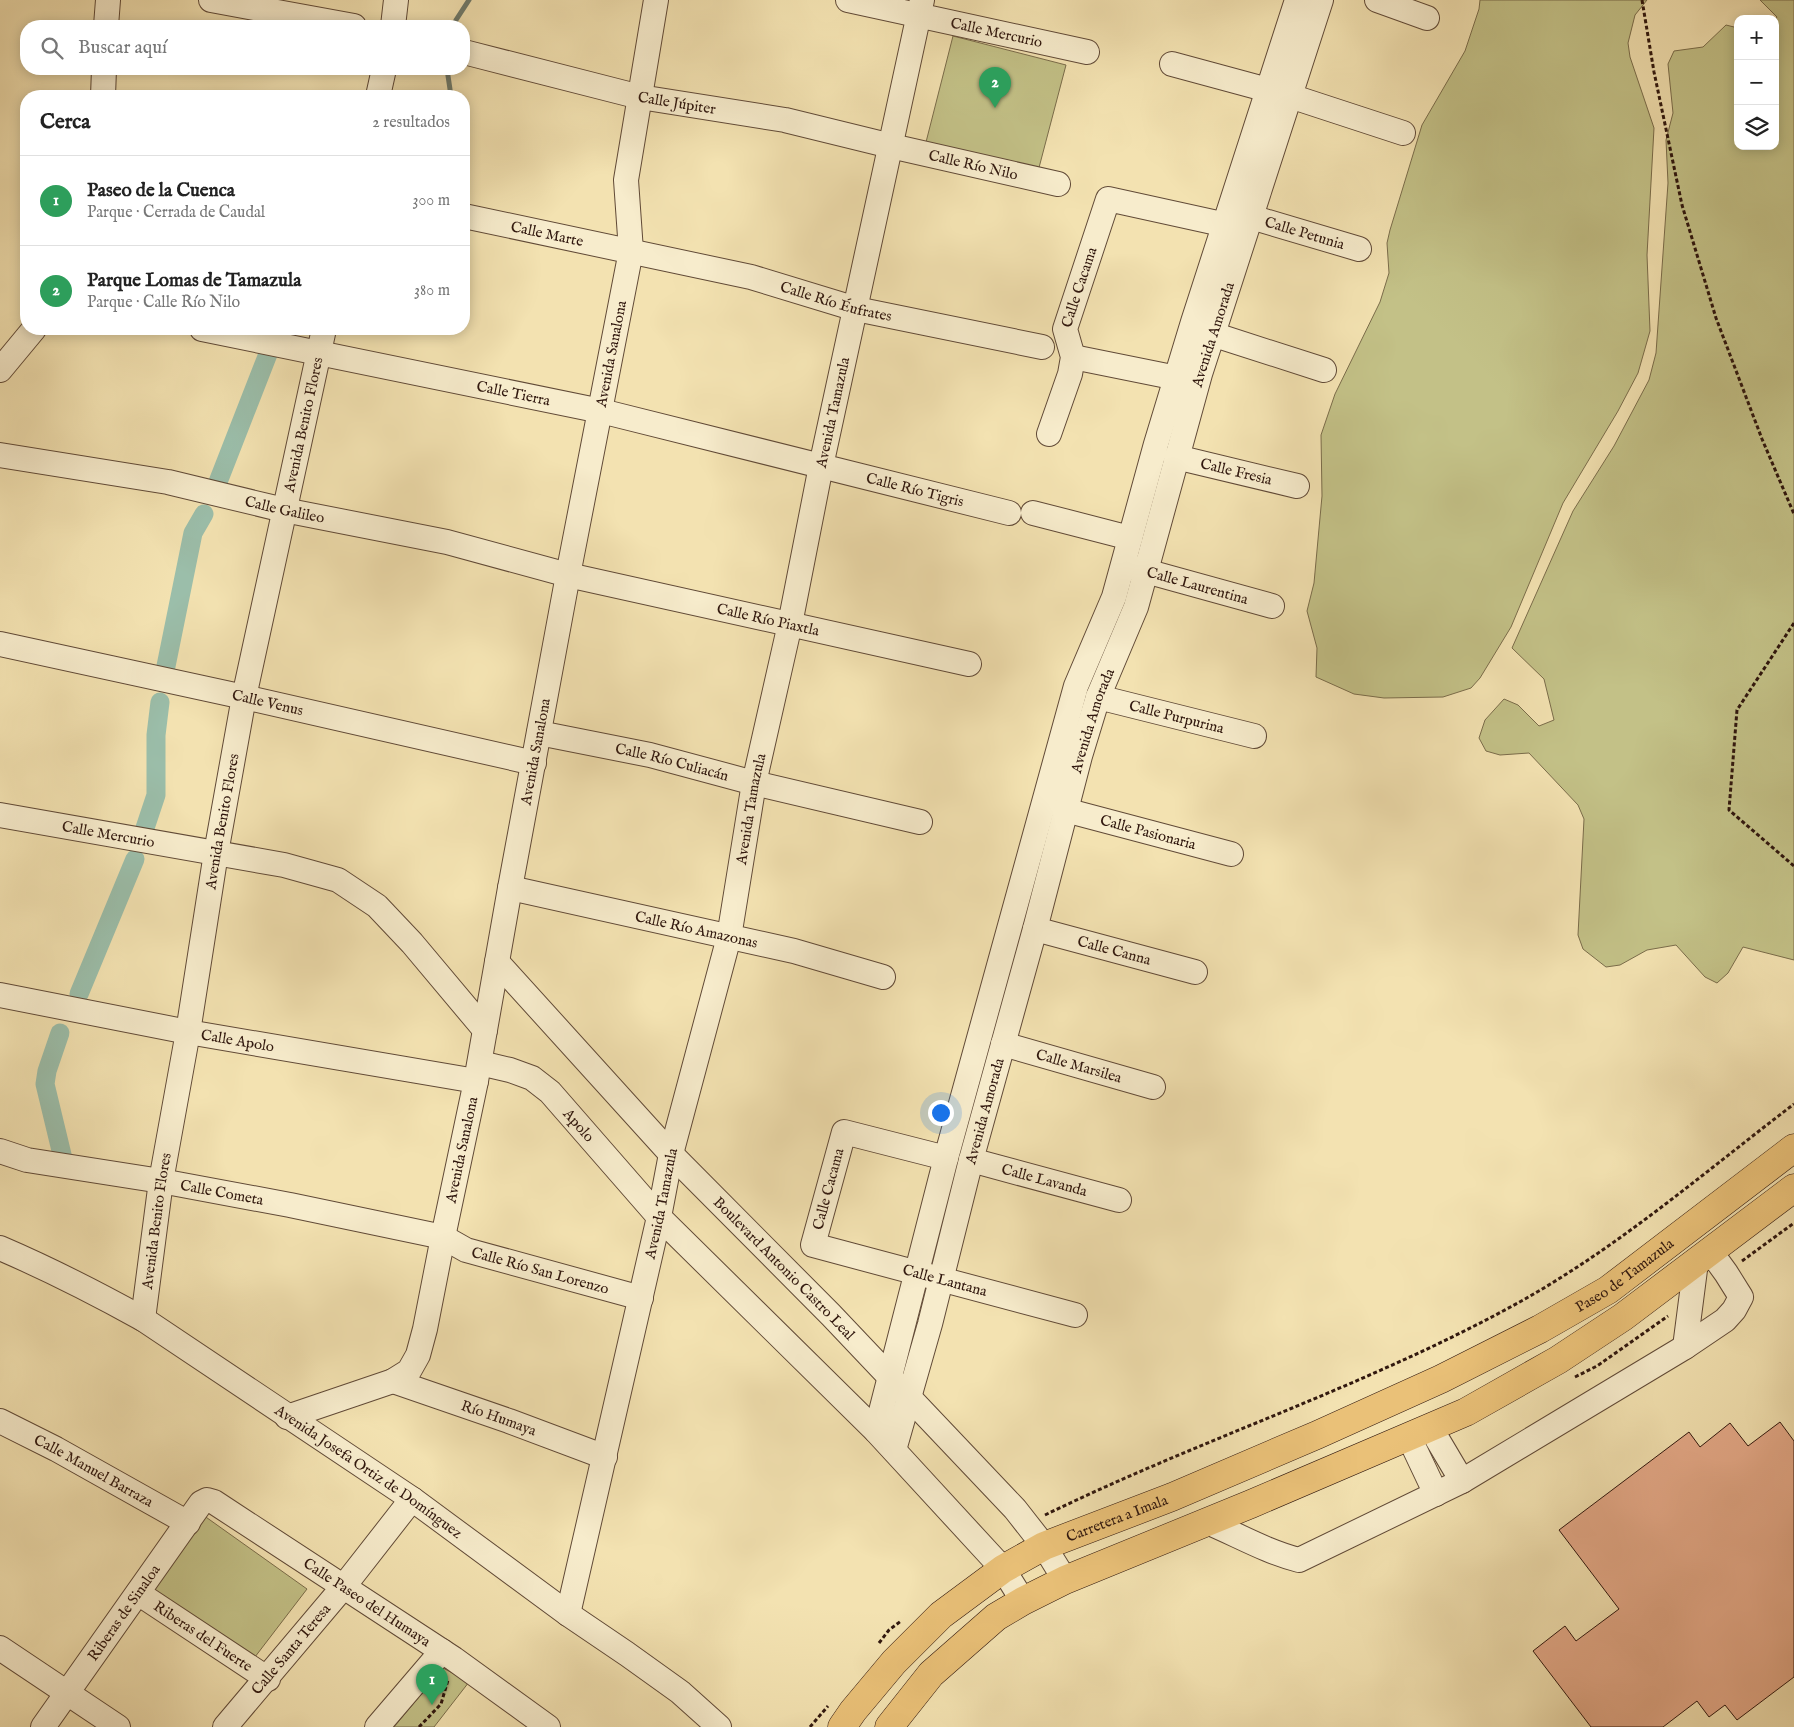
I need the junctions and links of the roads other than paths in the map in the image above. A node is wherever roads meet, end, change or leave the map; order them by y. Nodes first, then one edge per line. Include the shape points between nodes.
1 (108, 0) edge
2 (211, 0) edge
3 (396, 0) edge
4 (656, 0) edge
5 (848, 0) edge
6 (1297, 0) edge
7 (1320, 0) edge
8 (1377, 0) edge
9 (277, 6) edge
10 (921, 8) edge
11 (1427, 18) dead end
12 (106, 20) edge
13 (331, 20) edge
14 (394, 20) edge
15 (1087, 52) dead end
16 (470, 54) edge
17 (1172, 64) dead end
18 (104, 75) edge
19 (383, 75) edge
20 (102, 90) edge
21 (379, 90) edge
22 (1279, 93) junction
23 (640, 97) junction
24 (1403, 133) dead end
25 (891, 146) junction
26 (1058, 184) dead end
27 (1108, 199) joint
28 (470, 217) edge
29 (1241, 224) junction
30 (1359, 249) dead end
31 (632, 252) junction
32 (856, 309) junction
33 (1212, 334) junction
34 (29, 335) edge
35 (231, 335) edge
36 (322, 335) edge
37 (1042, 347) dead end
38 (318, 353) junction
39 (1073, 357) junction
40 (0, 370) edge
41 (1324, 370) dead end
42 (1176, 378) junction
43 (601, 411) junction
44 (1049, 434) dead end
45 (0, 455) edge
46 (1176, 457) junction
47 (821, 466) junction
48 (1297, 486) dead end
49 (284, 510) junction
50 (1009, 513) dead end
51 (1033, 513) dead end
52 (1130, 538) junction
53 (1122, 564) junction
54 (1146, 571) junction
55 (568, 575) junction
56 (1272, 606) dead end
57 (790, 624) junction
58 (0, 644) edge
59 (969, 664) dead end
60 (244, 697) junction
61 (1098, 697) junction
62 (539, 734) junction
63 (1254, 736) dead end
64 (534, 763) junction
65 (754, 783) junction
66 (1065, 810) junction
67 (0, 815) edge
68 (920, 822) dead end
69 (1032, 846) junction
70 (1054, 851) junction
71 (216, 853) junction
72 (1232, 854) dead end
73 (510, 888) junction
74 (1035, 929) junction
75 (728, 937) junction
76 (497, 962) junction
77 (1195, 972) dead end
78 (883, 976) dead end
79 (0, 995) edge
80 (485, 1030) junction
81 (188, 1032) junction
82 (1003, 1044) junction
83 (478, 1072) junction
84 (1153, 1087) dead end
85 (1794, 1148) edge
86 (0, 1151) edge
87 (671, 1154) junction
88 (946, 1158) junction
89 (971, 1160) junction
90 (162, 1181) junction
91 (1794, 1188) edge
92 (1119, 1200) dead end
93 (660, 1216) junction
94 (443, 1237) junction
95 (813, 1246) joint
96 (0, 1248) edge
97 (1703, 1257) junction
98 (917, 1273) junction
99 (941, 1279) junction
100 (641, 1298) junction
101 (1075, 1315) dead end
102 (907, 1316) junction
103 (142, 1319) junction
104 (930, 1324) junction
105 (1685, 1348) junction
106 (890, 1378) junction
107 (1441, 1379) joint
108 (393, 1381) junction
109 (909, 1397) junction
110 (287, 1417) junction
111 (0, 1421) edge
112 (876, 1431) junction
113 (1420, 1432) junction
114 (894, 1450) junction
115 (604, 1457) junction
116 (1462, 1481) junction
117 (1436, 1494) junction
118 (412, 1499) junction
119 (207, 1500) joint
120 (1207, 1522) junction
121 (188, 1523) junction
122 (1044, 1546) junction
123 (1003, 1569) junction
124 (1065, 1580) junction
125 (344, 1586) junction
126 (138, 1593) junction
127 (1023, 1601) junction
128 (568, 1614) junction
129 (0, 1648) edge
130 (448, 1655) junction
131 (268, 1679) junction
132 (66, 1692) junction
133 (835, 1716) edge
134 (42, 1727) edge
135 (118, 1727) edge
136 (226, 1727) edge
137 (377, 1727) edge
138 (548, 1727) edge
139 (719, 1727) edge
140 (889, 1727) edge

1 - 12 street
2 - 9 street
3 - 14 street
4 - 23 street, Avenida Sanalona
5 - 10 street, Calle Mercurio
6 - 22 street, Avenida Amorada
7 - 22 street, Avenida Amorada
8 - 11 street
9 - 13 street
10 - 15 street, Calle Mercurio
10 - 25 street, Avenida Tamazula
16 - 23 street, Calle Júpiter
17 - 22 street
18 - 20 street
19 - 21 street
22 - 24 street
22 - 29 street, Avenida Amorada
23 - 25 street, Calle Júpiter via 785,120
23 - 31 street, Avenida Sanalona via 626,180
25 - 26 street, Calle Río Nilo
25 - 32 street, Avenida Tamazula
27 - 29 street, Calle Petunia
27 - 39 street, Calle Cacama via 1065,329
28 - 31 street, Calle Marte
29 - 30 street, Calle Petunia
29 - 33 street, Avenida Amorada
29 - 42 street, Avenida Amorada
31 - 32 street, Calle Río Éufrates via 751,277
31 - 43 street, Avenida Sanalona
32 - 37 street, Calle Río Éufrates
32 - 47 street, Avenida Tamazula
33 - 41 street
33 - 46 street, Avenida Amorada
34 - 40 street
35 - 38 street, Calle Tierra
36 - 38 street, Avenida Benito Flores
38 - 43 street, Calle Tierra
38 - 49 street, Avenida Benito Flores
39 - 42 street
39 - 44 street, Calle Cacama
42 - 52 street, Avenida Amorada
43 - 47 street, Calle Tierra
43 - 55 street, Avenida Sanalona
45 - 49 street, Calle Galileo via 168,482
46 - 48 street, Calle Fresia
46 - 54 street, Avenida Amorada
47 - 50 street, Calle Río Tigris
47 - 57 street, Avenida Tamazula
49 - 55 street, Calle Galileo via 447,542
49 - 60 street, Avenida Benito Flores
51 - 52 street
52 - 53 street, Avenida Amorada
53 - 54 street, Calle Laurentina
53 - 69 street, Avenida Amorada via 1114,597 1076,686
54 - 56 street, Calle Laurentina
54 - 61 street, Avenida Amorada via 1136,607
55 - 57 street, Calle Río Piaxtla
55 - 62 street, Avenida Sanalona
57 - 59 street, Calle Río Piaxtla
57 - 65 street, Avenida Tamazula
58 - 60 street, Calle Venus
60 - 64 street, Calle Venus
60 - 71 street, Avenida Benito Flores
61 - 63 street, Calle Purpurina
61 - 66 street, Avenida Amorada
62 - 64 street, Avenida Sanalona
62 - 65 street, Calle Río Culiacán via 650,755
64 - 73 street, Avenida Sanalona
65 - 68 street, Calle Río Culiacán
65 - 75 street, Avenida Tamazula
66 - 70 street, Avenida Amorada
66 - 72 street, Calle Pasionaria
67 - 71 street, Calle Mercurio
69 - 70 street
69 - 88 street, Avenida Amorada
70 - 74 street, Avenida Amorada
71 - 80 street, Calle Mercurio via 284,865 338,880 377,906
71 - 81 street, Avenida Benito Flores
73 - 75 street, Calle Río Amazonas
73 - 76 street, Avenida Sanalona
74 - 77 street, Calle Canna
74 - 82 street, Avenida Amorada
75 - 78 street, Calle Río Amazonas via 794,951
75 - 87 street, Avenida Tamazula
76 - 80 street, Avenida Sanalona
76 - 87 street, Boulevard Antonio Castro Leal
79 - 81 street, Calle Apolo
80 - 83 street, Avenida Sanalona
81 - 83 street, Calle Apolo
81 - 90 street, Avenida Benito Flores
82 - 84 street, Calle Marsilea
82 - 89 street, Avenida Amorada
83 - 93 street, Apolo via 510,1070 532,1078 550,1092
83 - 94 street, Avenida Sanalona
85 - 107 main road, Paseo de Tamazula via 1608,1290
86 - 90 street, Calle Cometa via 27,1160
87 - 93 street, Avenida Tamazula
87 - 106 street, Boulevard Antonio Castro Leal
88 - 95 street, Calle Cacama via 844,1132
88 - 98 street, Avenida Amorada
89 - 92 street, Calle Lavanda
89 - 99 street, Avenida Amorada
90 - 94 street, Calle Cometa
90 - 103 street, Avenida Benito Flores
91 - 97 main road
93 - 100 street, Avenida Tamazula
93 - 112 street
94 - 100 street, Calle Río San Lorenzo via 466,1250
94 - 108 street, Avenida Sanalona via 418,1355 409,1371
95 - 98 street, Calle Lantana
96 - 103 street, Avenida Josefa Ortiz de Domínguez via 43,1266
97 - 105 street
97 - 105 street via 1726,1273 1741,1297 1725,1320
97 - 113 main road via 1623,1317 1558,1360 1466,1412
98 - 99 street, Calle Lantana
98 - 102 street, Avenida Amorada
99 - 101 street, Calle Lantana
99 - 104 street, Avenida Amorada
100 - 115 street, Avenida Tamazula
102 - 104 street
102 - 106 street, Avenida Amorada
103 - 110 street, Avenida Josefa Ortiz de Domínguez
104 - 109 street, Avenida Amorada
105 - 116 street
106 - 109 street, Boulevard Antonio Castro Leal
106 - 112 street, Avenida Amorada
107 - 122 main road, Carretera a Imala via 1172,1497
108 - 110 street, Avenida Sanalona
108 - 115 street, Río Humaya
109 - 114 street, Avenida Amorada
109 - 122 street, Boulevard Antonio Castro Leal via 1016,1510
110 - 118 street, Avenida Josefa Ortiz de Domínguez
111 - 121 street, Calle Manuel Barraza
112 - 114 street
113 - 116 street
113 - 117 street
113 - 120 main road
114 - 123 street
115 - 128 street, Avenida Tamazula
116 - 117 street
117 - 120 street via 1299,1560 1278,1555
118 - 125 street, Calle Santa Teresa
118 - 128 street, Avenida Josefa Ortiz de Domínguez
119 - 121 street, Riberas de Sinaloa via 201,1503
119 - 125 street, Calle Paseo del Humaya
120 - 124 main road
121 - 126 street, Riberas de Sinaloa
122 - 123 main road, Carretera a Imala
122 - 124 street, Boulevard Antonio Castro Leal
123 - 127 street
123 - 133 main road, Carretera a Imala via 941,1615 894,1662 853,1711
124 - 127 main road
125 - 130 street, Calle Paseo del Humaya
125 - 131 street, Calle Santa Teresa
126 - 131 street, Riberas del Fuerte
126 - 132 street, Riberas de Sinaloa
127 - 140 main road via 996,1617 931,1674
128 - 139 street, Avenida Josefa Ortiz de Domínguez via 680,1692
129 - 132 street
130 - 137 street
130 - 138 street, Calle Paseo del Humaya
131 - 136 street, Calle Santa Teresa
132 - 134 street, Riberas de Sinaloa
132 - 135 street

